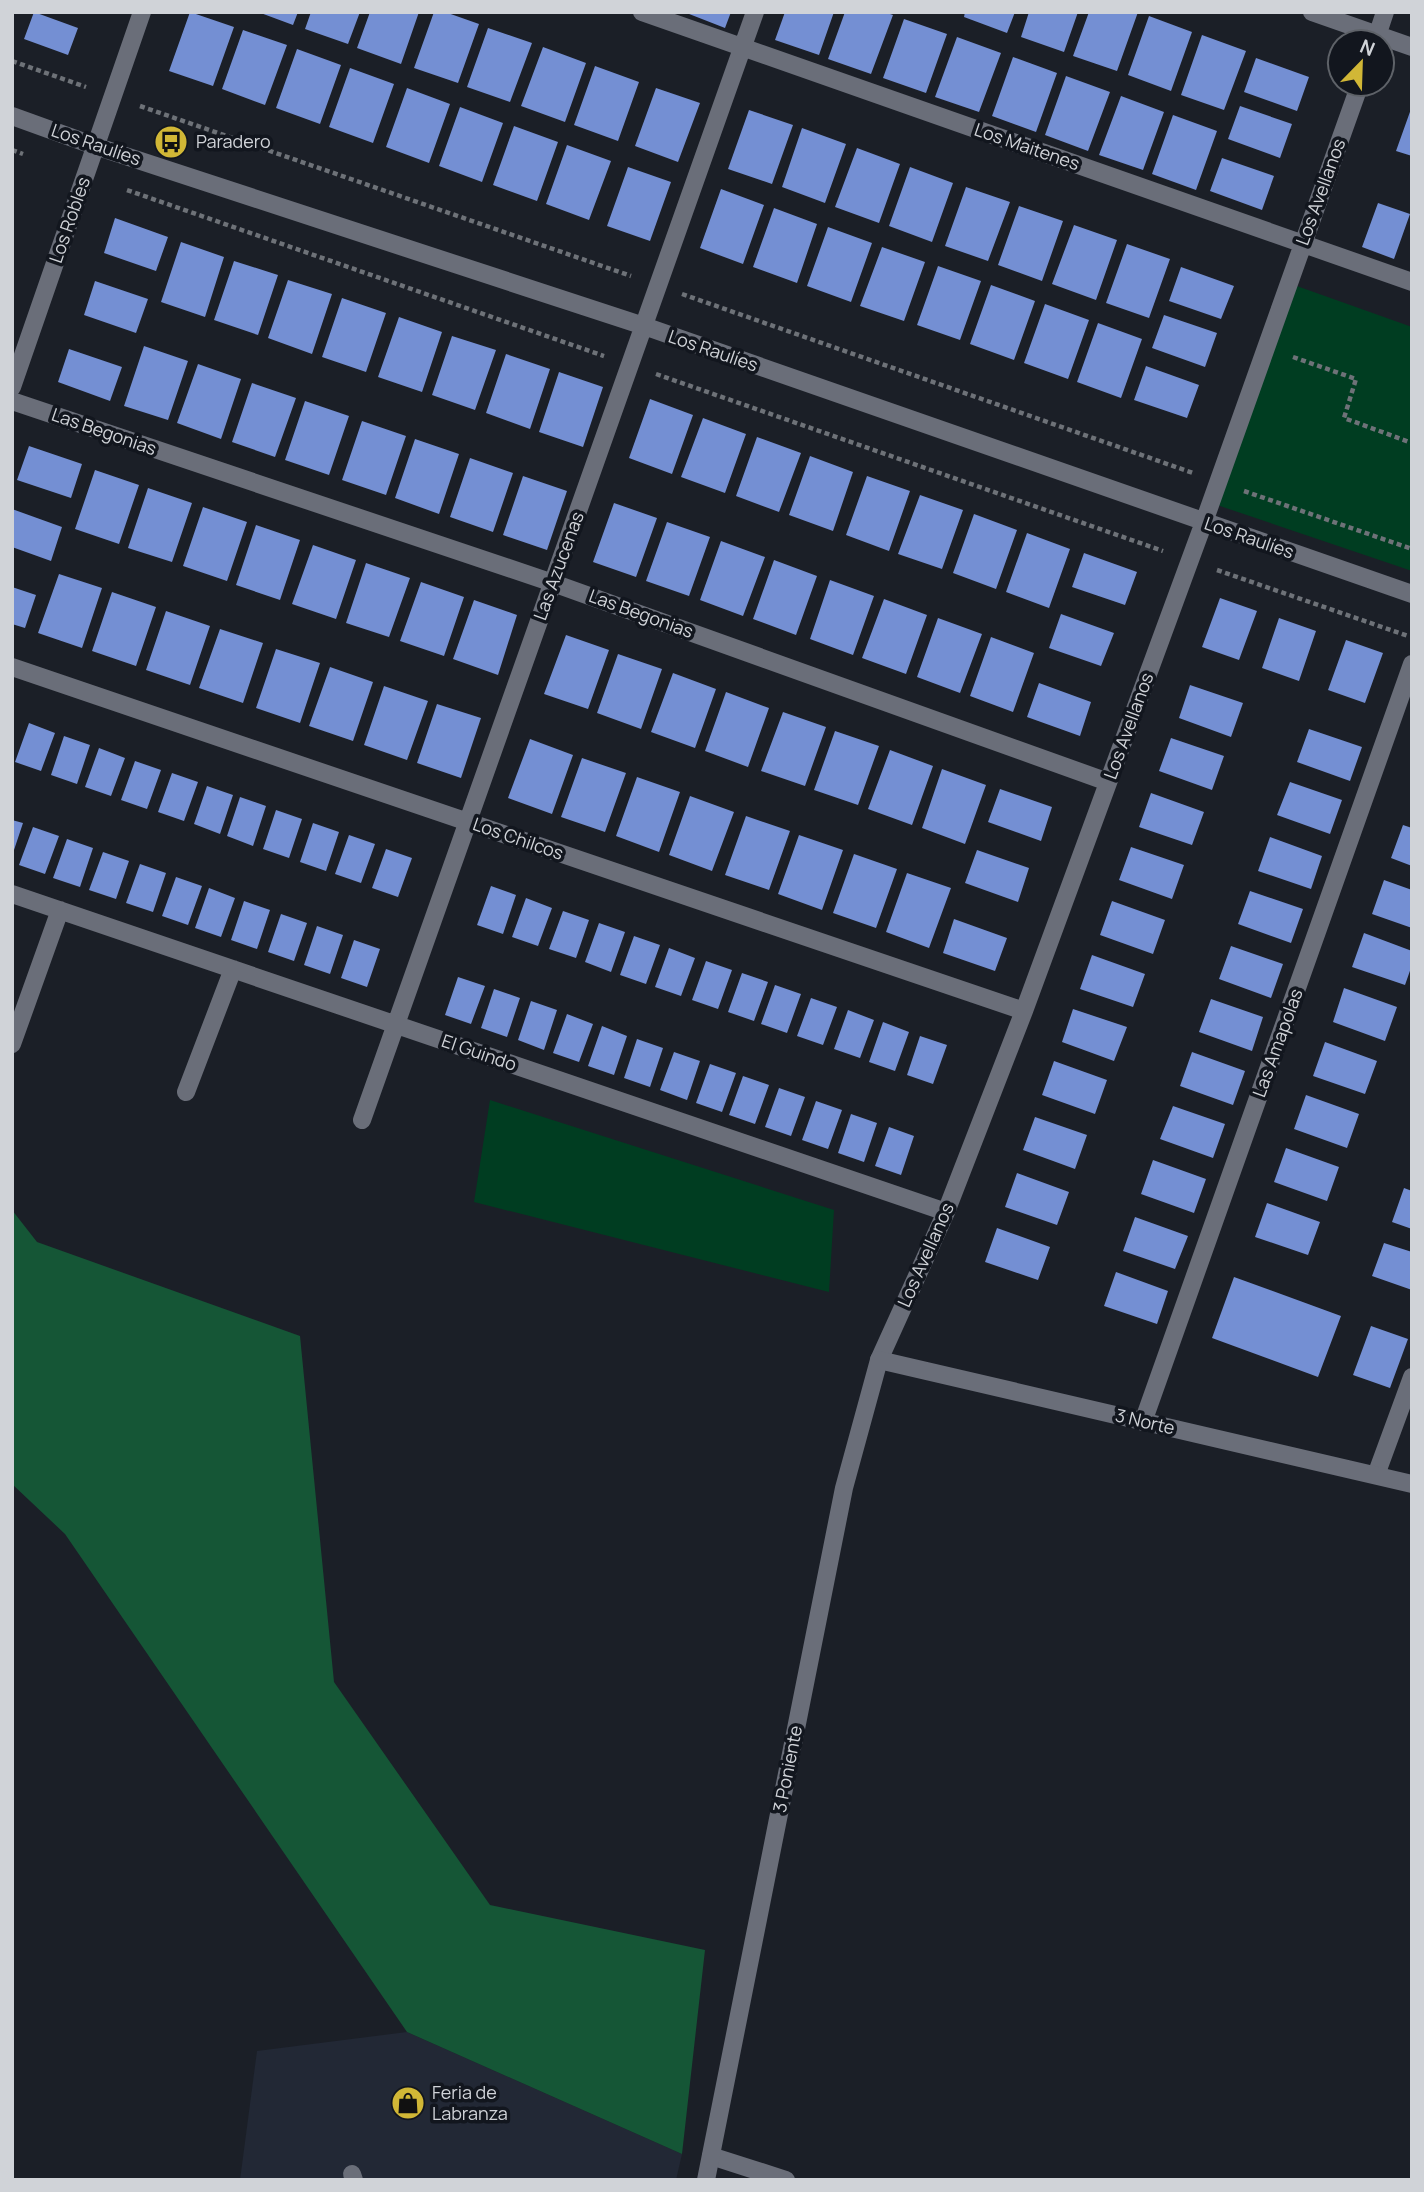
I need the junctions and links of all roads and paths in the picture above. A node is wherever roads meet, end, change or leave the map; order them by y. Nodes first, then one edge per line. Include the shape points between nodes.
1 (142, 12) edge
2 (642, 12) edge
3 (755, 12) edge
4 (1312, 12) edge
5 (1351, 28) edge
6 (743, 47) junction
7 (12, 61) edge
8 (113, 96) junction
9 (1355, 98) edge
10 (12, 116) edge
11 (95, 146) junction
12 (12, 150) edge
13 (24, 154) dead end
14 (86, 176) junction
15 (1303, 244) junction
16 (1412, 282) edge
17 (658, 286) junction
18 (644, 326) junction
19 (1266, 347) junction
20 (630, 365) junction
21 (12, 387) edge
22 (12, 401) edge
23 (1412, 443) edge
24 (1218, 482) junction
25 (1204, 522) junction
26 (1412, 549) edge
27 (1190, 560) junction
28 (553, 583) junction
29 (1412, 594) edge
30 (1412, 637) edge
31 (1412, 664) edge
32 (12, 667) edge
33 (1108, 782) junction
34 (468, 822) junction
35 (12, 894) edge
36 (60, 910) junction
37 (233, 969) junction
38 (1024, 1011) junction
39 (396, 1025) junction
40 (12, 1044) edge
41 (186, 1092) dead end
42 (362, 1120) dead end
43 (946, 1212) junction
44 (879, 1360) junction
45 (1412, 1377) edge
46 (1143, 1422) junction
47 (1376, 1475) junction
48 (1412, 1484) edge
49 (711, 2156) junction
50 (706, 2180) edge
51 (786, 2180) edge

1 - 8 street, Los Robles
2 - 6 street, Los Maitenes
3 - 6 street, Las Azucenas
4 - 5 street
6 - 15 street, Los Maitenes
6 - 17 street, Las Azucenas
7 - 8 path
8 - 11 street, Los Robles
8 - 17 path
9 - 15 street, Los Avellanos
10 - 11 street, Los Raulíes
11 - 14 street, Los Robles
11 - 18 street, Los Raulíes
12 - 13 path
14 - 20 path
14 - 21 street, Los Robles
15 - 16 street, Los Maitenes
15 - 19 street, Los Avellanos
17 - 18 street, Las Azucenas
17 - 24 path
18 - 20 street, Las Azucenas
18 - 25 street, Los Raulíes
19 - 23 path via 1356,379 1344,418
19 - 24 street, Los Avellanos
20 - 27 path
20 - 28 street, Las Azucenas
22 - 28 street, Las Begonias
24 - 25 street, Los Avellanos
24 - 26 path
25 - 27 street, Los Avellanos
25 - 29 street, Los Raulíes
27 - 30 path
27 - 33 street, Los Avellanos
28 - 33 street, Las Begonias
28 - 34 street, Las Azucenas
31 - 46 street, Las Amapolas
32 - 34 street, Los Chilcos
33 - 38 street, Los Avellanos
34 - 38 street, Los Chilcos
34 - 39 street, Las Azucenas
35 - 36 street, El Guindo
36 - 37 street, El Guindo
36 - 40 street
37 - 39 street, El Guindo
37 - 41 street
38 - 43 street, Los Avellanos
39 - 42 street, Las Azucenas
39 - 43 street, El Guindo
43 - 44 street, Los Avellanos
44 - 46 street, 3 Norte
44 - 49 street, 3 Poniente via 844,1488
45 - 47 street
46 - 47 street, 3 Norte
47 - 48 street, 3 Norte
49 - 50 street, 3 Poniente
49 - 51 street

